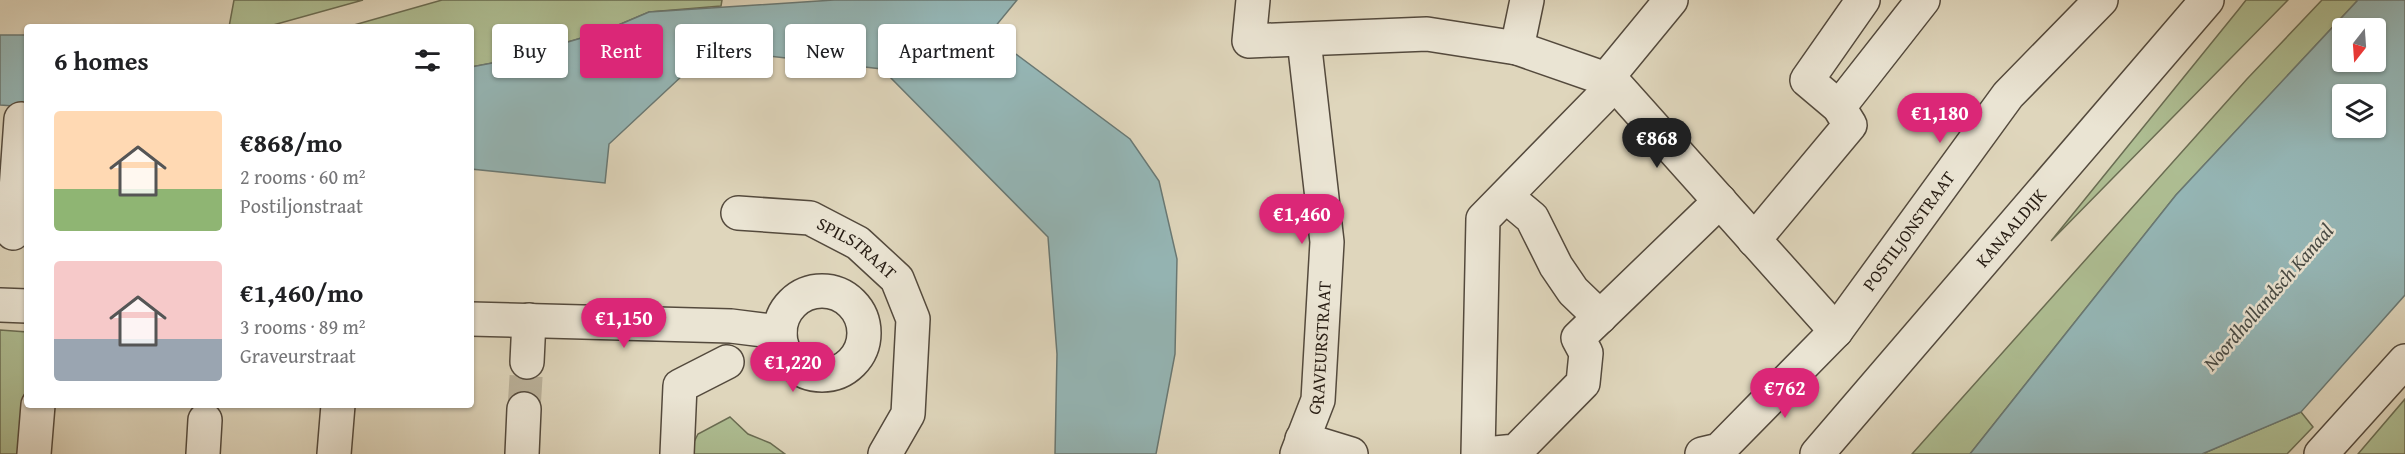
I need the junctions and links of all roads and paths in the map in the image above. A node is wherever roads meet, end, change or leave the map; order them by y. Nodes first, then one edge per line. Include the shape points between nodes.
1 (1253, 0) edge
2 (1527, 0) edge
3 (1671, 0) edge
4 (1863, 0) edge
5 (1923, 0) edge
6 (2101, 0) edge
7 (2207, 0) edge
8 (1304, 40) junction
9 (1517, 48) junction
10 (1611, 81) junction
11 (1839, 107) junction
12 (21, 119) dead end
13 (1507, 196) junction
14 (1720, 201) junction
15 (738, 213) dead end
16 (13, 234) edge
17 (1754, 240) junction
18 (0, 305) edge
19 (24, 306) edge
20 (1600, 317) junction
21 (474, 319) edge
22 (528, 320) junction
23 (1836, 331) junction
24 (780, 332) dead end
25 (2405, 361) edge
26 (527, 362) tunnel mouth
27 (728, 362) dead end
28 (38, 408) edge
29 (338, 408) edge
30 (524, 409) tunnel mouth
31 (205, 420) dead end
32 (1299, 447) edge
33 (34, 454) edge
34 (204, 454) edge
35 (334, 454) edge
36 (522, 454) edge
37 (677, 454) edge
38 (885, 454) edge
39 (1351, 454) edge
40 (1478, 454) edge
41 (1485, 454) edge
42 (1702, 454) edge
43 (1817, 454) edge
44 (2321, 454) edge

1 - 8 street via 1249,41
2 - 9 street
3 - 10 street
4 - 11 street via 1807,80
5 - 11 street
6 - 23 street, POSTILJONSTRAAT via 2008,95
7 - 43 street, KANAALDIJK
8 - 9 street via 1427,34
8 - 32 street, GRAVEURSTRAAT via 1327,242 1318,400
9 - 10 street
10 - 13 street
10 - 14 street
11 - 17 street via 1851,125
12 - 16 street
13 - 20 street via 1532,218 1573,291
13 - 40 street via 1483,219
14 - 17 street
14 - 20 street
15 - 38 street, SPILSTRAAT via 810,218 858,243 897,279 913,319 908,414
17 - 23 street
18 - 19 street
20 - 41 street via 1578,338 1586,352 1583,383 1516,451
21 - 22 street
22 - 24 street via 731,326
22 - 26 street
23 - 42 street, POSTILJONSTRAAT via 1719,450
25 - 44 street
27 - 37 street via 680,386
28 - 33 street
29 - 35 street
30 - 36 street
31 - 34 street
32 - 39 street, GRAVEURSTRAAT

